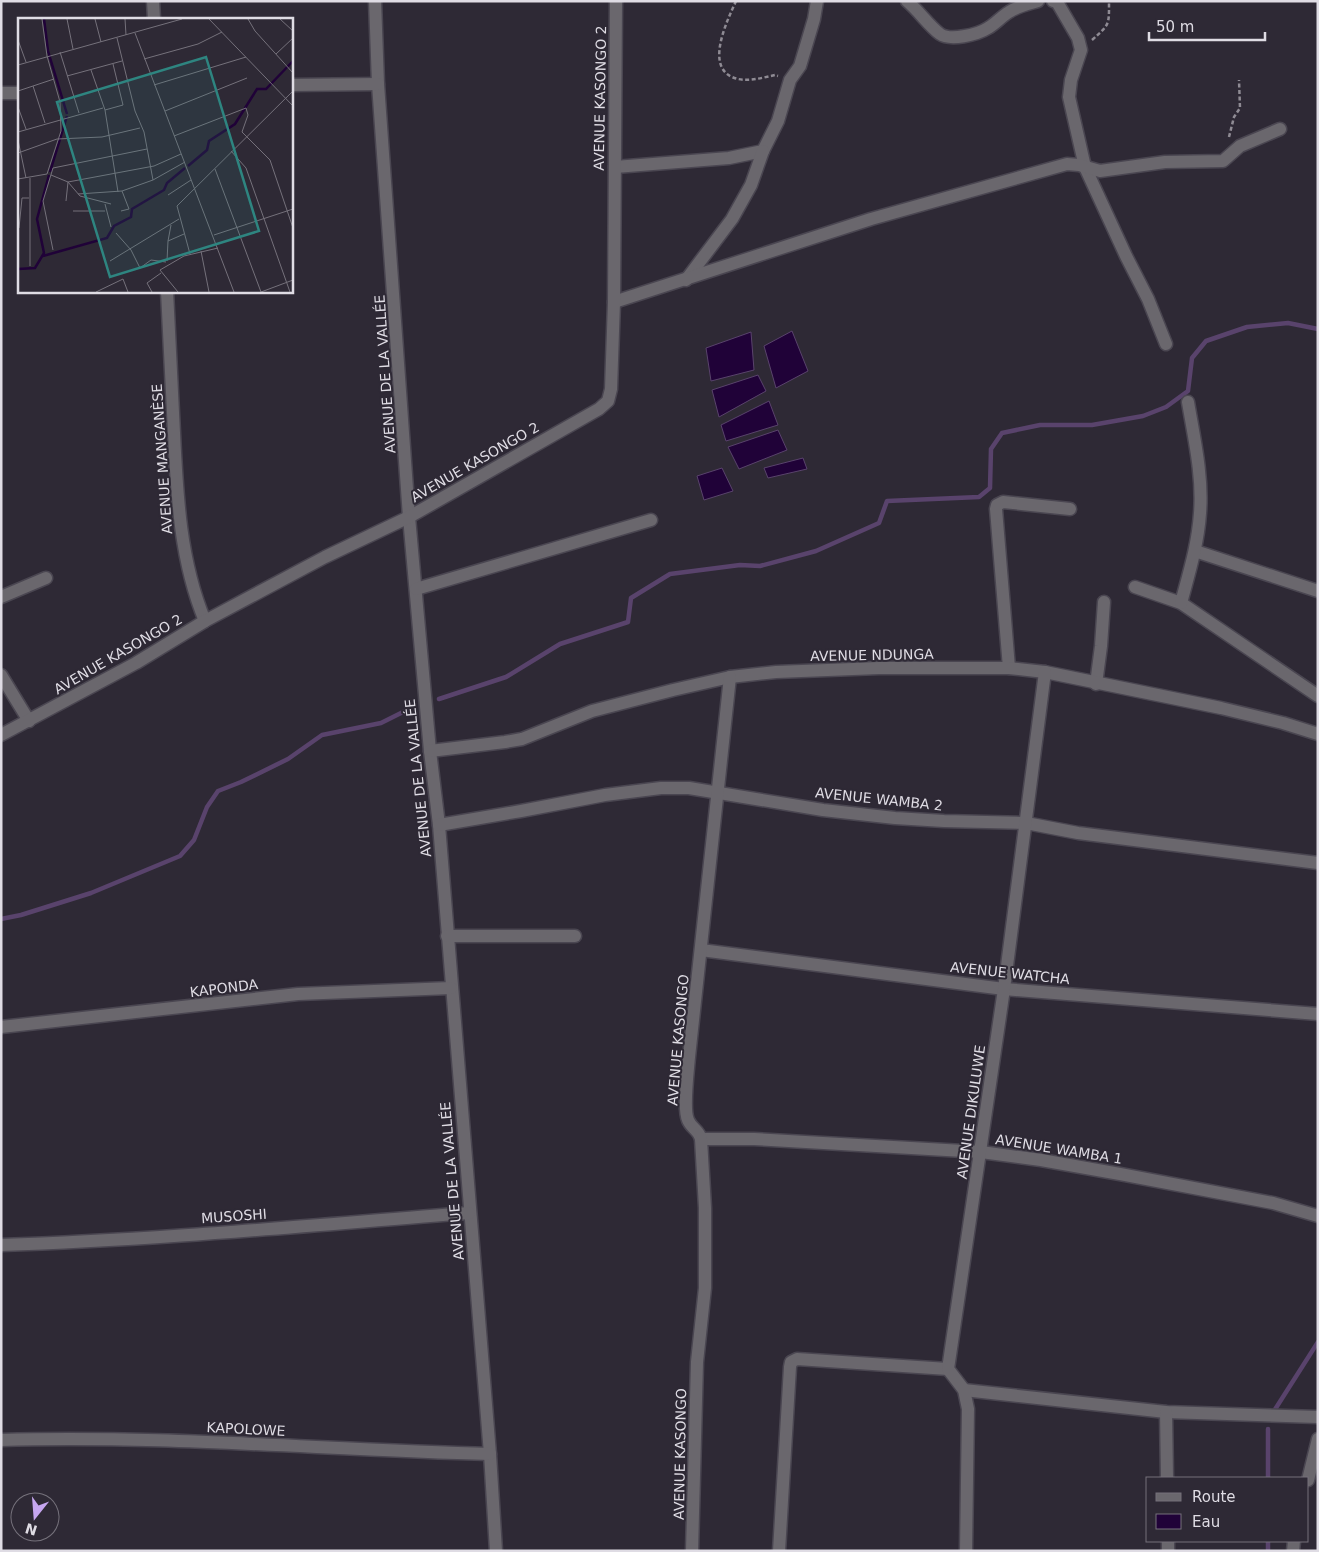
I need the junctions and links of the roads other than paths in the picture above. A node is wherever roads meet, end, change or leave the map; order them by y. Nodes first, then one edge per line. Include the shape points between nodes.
1 (153, 1) edge
2 (375, 1) edge
3 (616, 1) edge
4 (817, 1) edge
5 (907, 1) edge
6 (1038, 1) edge
7 (1053, 1) edge
8 (154, 18) edge
9 (378, 84) junction
10 (292, 85) edge
11 (1, 93) edge
12 (18, 93) edge
13 (1280, 129) dead end
14 (763, 151) junction
15 (1085, 167) junction
16 (615, 168) junction
17 (686, 280) junction
18 (167, 292) edge
19 (614, 302) junction
20 (1166, 344) dead end
21 (1188, 402) dead end
22 (1070, 509) dead end
23 (410, 517) junction
24 (651, 520) dead end
25 (1195, 551) junction
26 (46, 578) dead end
27 (1135, 586) dead end
28 (416, 590) junction
29 (1318, 591) edge
30 (1, 597) edge
31 (1104, 602) dead end
32 (1181, 603) junction
33 (205, 621) junction
34 (1009, 668) junction
35 (1045, 672) junction
36 (1, 675) edge
37 (730, 677) junction
38 (1096, 684) junction
39 (1318, 696) edge
40 (29, 721) junction
41 (1318, 734) edge
42 (1, 735) edge
43 (430, 751) junction
44 (718, 792) junction
45 (1026, 823) junction
46 (439, 825) junction
47 (1318, 863) edge
48 (447, 936) junction
49 (575, 936) dead end
50 (701, 950) junction
51 (451, 988) junction
52 (1004, 989) junction
53 (1318, 1014) edge
54 (1, 1027) edge
55 (701, 1139) junction
56 (981, 1152) junction
57 (469, 1213) junction
58 (1318, 1216) edge
59 (1, 1245) edge
60 (948, 1369) junction
61 (964, 1390) junction
62 (1166, 1412) junction
63 (1318, 1417) edge
64 (1318, 1439) edge
65 (1, 1440) edge
66 (490, 1454) junction
67 (1167, 1477) edge
68 (1309, 1477) edge
69 (496, 1551) edge
70 (692, 1551) edge
71 (779, 1551) edge
72 (966, 1551) edge

1 - 8 street
2 - 9 street, AVENUE DE LA VALLÉE
3 - 16 street, AVENUE KASONGO 2
4 - 14 street via 800,66 790,80 778,121
5 - 6 street via 938,32 950,37 987,29 1008,12
7 - 15 street via 1078,38 1080,50 1069,97
9 - 10 street
9 - 23 street, AVENUE DE LA VALLÉE
11 - 12 street
13 - 15 street via 1250,141 1220,161 1165,162 1100,171
14 - 16 street via 729,158
14 - 17 street via 751,185 732,219
15 - 17 street via 1066,164 872,219
15 - 20 street
16 - 19 street, AVENUE KASONGO 2
17 - 19 street
18 - 33 street, AVENUE MANGANÈSE via 181,528 195,597
19 - 23 street, AVENUE KASONGO 2 via 608,401
21 - 25 street via 1200,491
22 - 34 street via 1004,502 997,505
23 - 28 street, AVENUE DE LA VALLÉE
23 - 33 street, AVENUE KASONGO 2
24 - 28 street
25 - 29 street
25 - 32 street
26 - 30 street
27 - 32 street
28 - 43 street, AVENUE DE LA VALLÉE
31 - 38 street
32 - 39 street
33 - 40 street, AVENUE KASONGO 2
34 - 35 street, AVENUE NDUNGA
34 - 37 street, AVENUE NDUNGA via 879,668
35 - 38 street, AVENUE NDUNGA
35 - 45 street, AVENUE DIKULUWE
36 - 40 street
37 - 43 street, AVENUE NDUNGA via 592,711 522,739
37 - 44 street, AVENUE KASONGO
38 - 41 street, AVENUE NDUNGA via 1221,708
40 - 42 street, AVENUE KASONGO 2
43 - 46 street, AVENUE DE LA VALLÉE
44 - 45 street, AVENUE WAMBA 2 via 895,818
44 - 46 street, AVENUE WAMBA 2 via 689,788 639,790
44 - 50 street, AVENUE KASONGO
45 - 47 street, AVENUE WAMBA 2
45 - 52 street, AVENUE DIKULUWE
46 - 48 street, AVENUE DE LA VALLÉE
48 - 49 street
48 - 51 street, AVENUE DE LA VALLÉE
50 - 52 street, AVENUE WATCHA
50 - 55 street, AVENUE KASONGO via 686,1095 687,1118
51 - 54 street, KAPONDA via 298,994
51 - 57 street, AVENUE DE LA VALLÉE
52 - 53 street, AVENUE WATCHA
52 - 56 street, AVENUE DIKULUWE
55 - 56 street, AVENUE WAMBA 1
55 - 70 street, AVENUE KASONGO via 705,1288 697,1362
56 - 58 street, AVENUE WAMBA 1 via 1273,1203
56 - 60 street, AVENUE DIKULUWE
57 - 59 street, MUSOSHI via 148,1238
57 - 66 street, AVENUE DE LA VALLÉE
60 - 61 street
60 - 71 street via 797,1359 791,1362
61 - 62 street
61 - 72 street via 968,1409
62 - 63 street
62 - 67 street
64 - 68 street
65 - 66 street, KAPOLOWE via 186,1441
66 - 69 street, AVENUE DE LA VALLÉE

